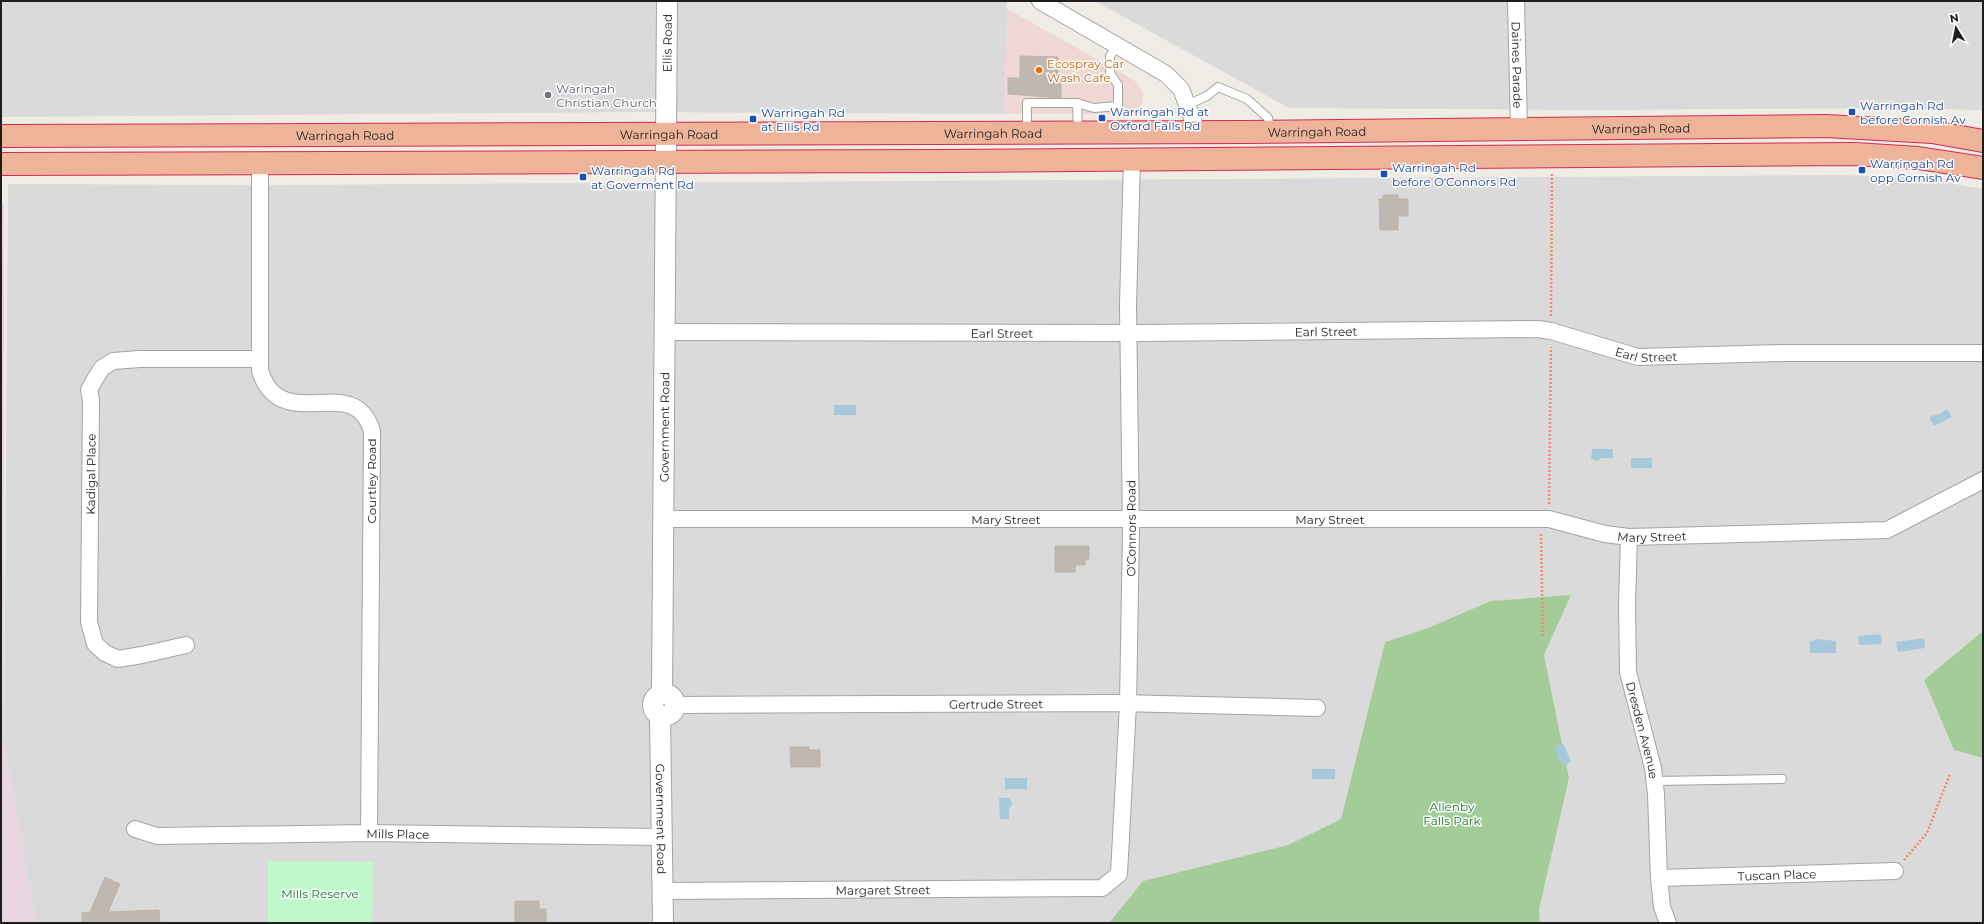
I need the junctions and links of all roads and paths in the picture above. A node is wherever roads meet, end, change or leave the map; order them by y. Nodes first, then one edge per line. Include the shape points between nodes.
1 (667, 1) edge
2 (1040, 1) edge
3 (1516, 1) edge
4 (1117, 45) junction
5 (1077, 103) junction
6 (1187, 105) junction
7 (1519, 129) junction
8 (1198, 132) junction
9 (1271, 132) junction
10 (666, 133) junction
11 (1027, 133) junction
12 (1078, 133) junction
13 (1, 136) edge
14 (1983, 136) edge
15 (1960, 137) junction
16 (1983, 141) edge
17 (1132, 160) junction
18 (667, 161) junction
19 (260, 163) junction
20 (1, 164) edge
21 (1983, 168) edge
22 (665, 332) junction
23 (1130, 333) junction
24 (1983, 353) edge
25 (259, 359) junction
26 (1983, 480) edge
27 (1131, 518) junction
28 (663, 519) junction
29 (1541, 519) junction
30 (1629, 537) junction
31 (1543, 638) dead end
32 (186, 645) dead end
33 (1128, 704) junction
34 (666, 705) junction
35 (1317, 708) dead end
36 (1950, 774) dead end
37 (1782, 779) dead end
38 (1654, 781) junction
39 (134, 829) dead end
40 (369, 833) junction
41 (663, 837) junction
42 (1894, 870) joint
43 (1659, 878) junction
44 (1102, 888) joint
45 (664, 891) junction
46 (663, 923) edge
47 (1668, 923) edge

1 - 10 street, Ellis Road
2 - 4 street
3 - 7 street, Daines Parade
4 - 5 lane via 1110,56 1110,73 1118,85 1118,106 1094,108
4 - 6 street via 1166,74 1181,89
5 - 11 lane via 1027,103
5 - 12 lane
6 - 8 street
6 - 9 lane via 1207,96 1218,87 1247,99 1268,118
7 - 9 highway, Warringah Road
7 - 15 highway, Warringah Road via 1826,126 1932,132
8 - 9 highway, Warringah Road
8 - 12 highway, Warringah Road
10 - 11 highway, Warringah Road
10 - 13 highway, Warringah Road
10 - 18 street, Ellis Road
11 - 12 highway, Warringah Road
14 - 15 street
15 - 16 highway, Warringah Road
17 - 18 highway
17 - 21 highway via 1855,154 1918,158
17 - 23 street, O'Connors Road via 1128,305
18 - 19 highway
18 - 22 street, Government Road
19 - 20 highway
19 - 25 street, Courtley Road
22 - 23 street, Earl Street
22 - 28 street, Government Road
23 - 24 street, Earl Street via 1538,329 1638,357 1784,353
23 - 27 street, O'Connors Road
25 - 32 street, Kadigal Place via 113,361 102,368 89,390 89,622 95,644 118,659
25 - 40 street, Courtley Road via 260,372 273,393 287,401 346,404 358,409 366,417 372,431
26 - 30 street, Mary Street via 1887,530
27 - 28 street, Mary Street
27 - 29 street, Mary Street
27 - 33 street, O'Connors Road
28 - 34 street, Government Road
29 - 30 street, Mary Street via 1604,534
29 - 31 path
30 - 38 street, Dresden Avenue via 1628,672 1653,768
33 - 34 street, Gertrude Street
33 - 35 street, Gertrude Street
33 - 44 street, O'Connors Road via 1119,874
34 - 41 street, Government Road
36 - 42 path via 1927,833
37 - 38 lane
38 - 43 street, Dresden Avenue
39 - 40 street, Mills Place via 157,836
40 - 41 street, Mills Place
41 - 45 street, Government Road
42 - 43 street, Tuscan Place
43 - 47 street, Dresden Avenue via 1662,907
44 - 45 street, Margaret Street
45 - 46 street, Government Road

